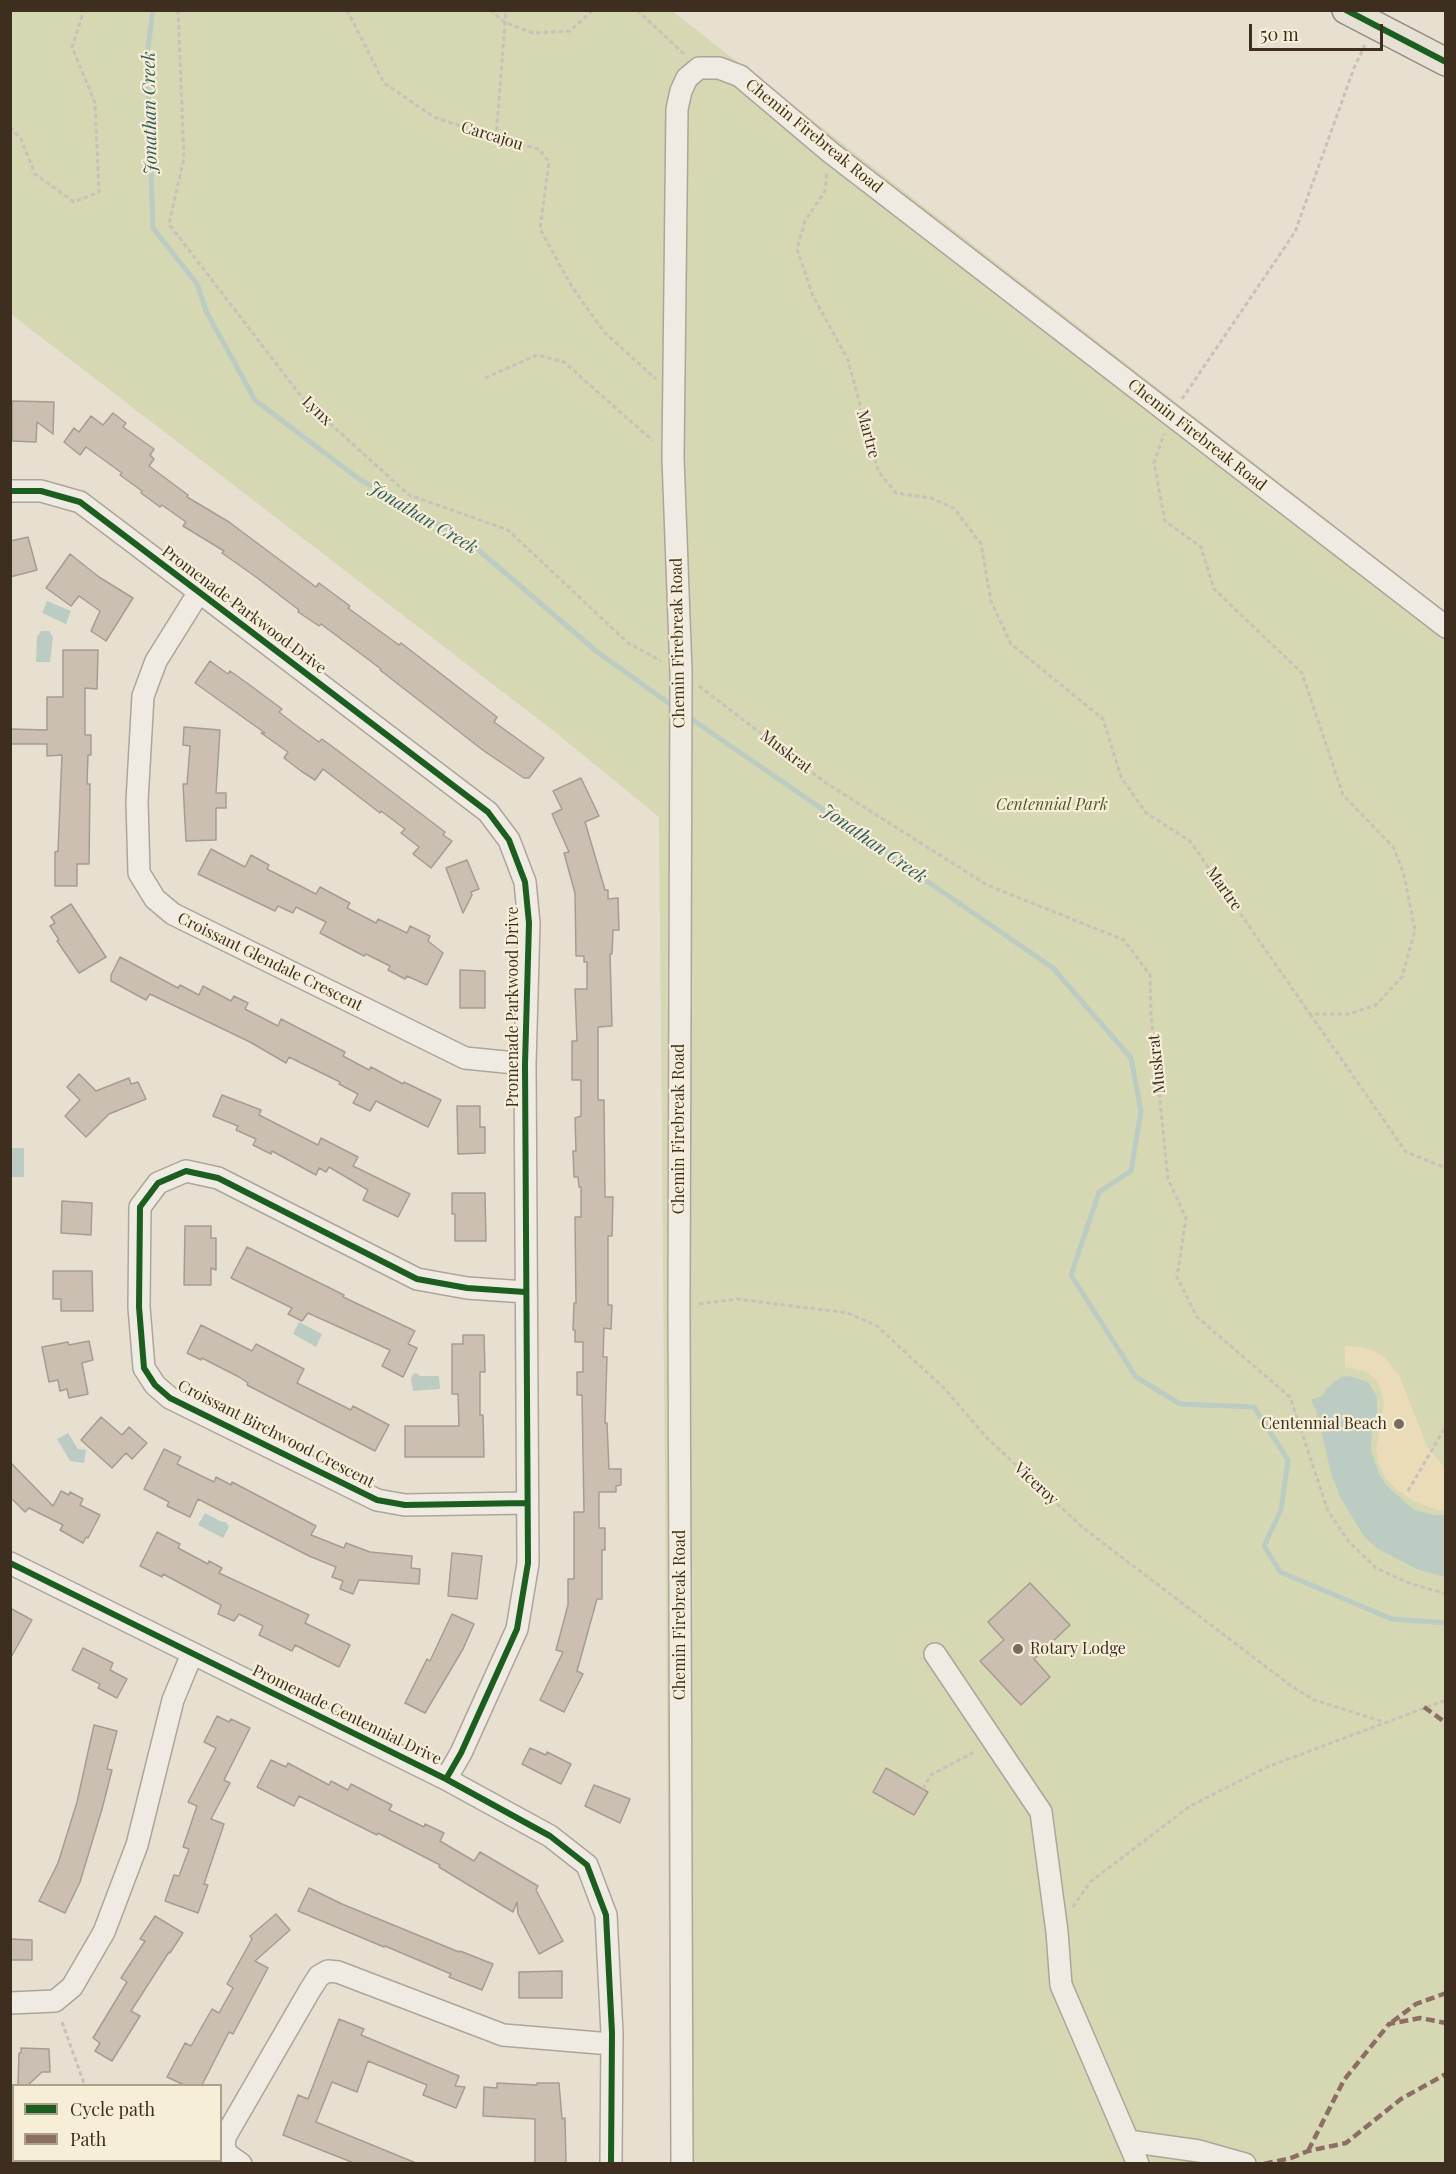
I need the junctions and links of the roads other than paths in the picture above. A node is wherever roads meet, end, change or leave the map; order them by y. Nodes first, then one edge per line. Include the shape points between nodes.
1 (1347, 10) edge
2 (1446, 62) edge
3 (10, 491) edge
4 (200, 592) junction
5 (1446, 627) edge
6 (525, 1064) junction
7 (525, 1292) junction
8 (527, 1503) junction
9 (10, 1563) edge
10 (192, 1654) junction
11 (935, 1654) dead end
12 (446, 1779) junction
13 (10, 2003) edge
14 (612, 2044) junction
15 (1128, 2141) junction
16 (241, 2163) edge
17 (610, 2163) edge
18 (682, 2163) edge
19 (1138, 2163) edge
20 (1245, 2163) edge

1 - 2 main road
3 - 4 street, Promenade Parkwood Drive via 41,491 80,502
4 - 6 street, Promenade Parkwood Drive via 488,812 509,840 525,882 529,923
4 - 6 street, Croissant Glendale Crescent via 156,661 143,696 137,801 139,873 155,899 173,914 465,1058
5 - 18 street, Chemin Firebreak Road via 830,152 740,76 718,68 699,68 687,78 677,109 673,458 681,672
6 - 7 street, Promenade Parkwood Drive
7 - 8 street, Promenade Parkwood Drive
7 - 8 street, Croissant Birchwood Crescent via 417,1280 218,1178 186,1171 158,1183 140,1206 139,1307 144,1368 154,1385 170,1398 377,1500 405,1505
8 - 12 street, Promenade Parkwood Drive via 528,1563 517,1629
9 - 10 street, Promenade Centennial Drive
10 - 12 street, Promenade Centennial Drive
10 - 13 street via 173,1700 137,1845 104,1932 72,1987 55,2001
11 - 15 street via 1041,1812 1061,1985
12 - 14 street, Promenade Centennial Drive via 550,1836 587,1864 606,1915
14 - 16 street via 503,2035 328,1971 319,1976 310,1990 225,2138 227,2154
14 - 17 street, Promenade Centennial Drive
15 - 19 street
15 - 20 street via 1199,2151

